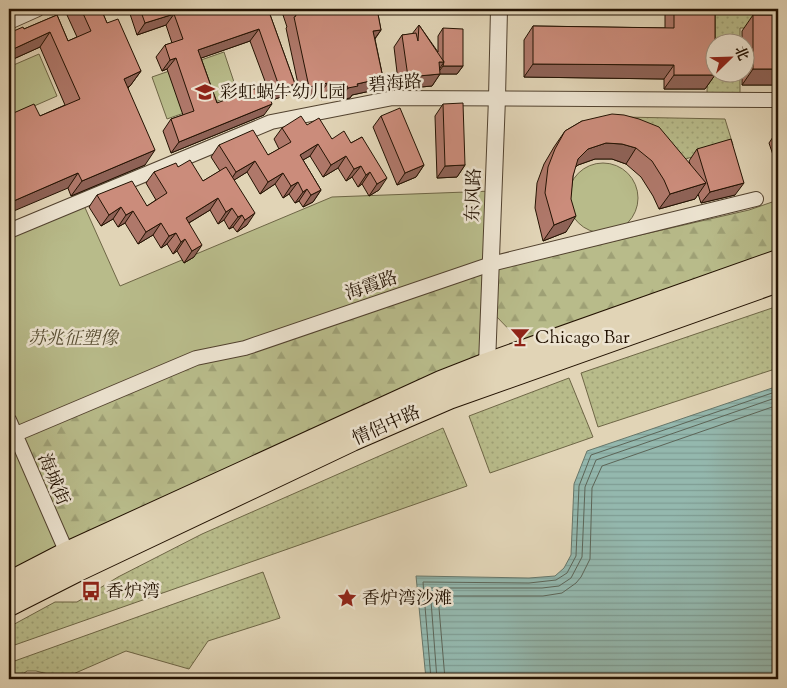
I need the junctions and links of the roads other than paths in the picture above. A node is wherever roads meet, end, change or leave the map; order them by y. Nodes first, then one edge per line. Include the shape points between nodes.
1 (38, 9) edge
2 (499, 9) edge
3 (9, 22) edge
4 (498, 98) junction
5 (778, 100) edge
6 (756, 199) dead end
7 (9, 231) edge
8 (778, 261) edge
9 (491, 264) junction
10 (778, 280) edge
11 (489, 373) junction
12 (9, 420) edge
13 (12, 436) edge
14 (67, 553) junction
15 (9, 583) edge
16 (9, 605) edge

1 - 3 street
2 - 4 street, 东风路
4 - 5 street, 碧海路
4 - 7 street, 碧海路 via 393,98 272,122
4 - 9 street, 东风路
6 - 9 street, 海霞路
8 - 11 highway, 情侶中路
9 - 11 street, 东风路
9 - 13 street, 海霞路 via 245,348 196,358
10 - 11 highway, 情侶中路
11 - 14 highway, 情侶中路 via 441,382
11 - 16 highway, 情侶中路 via 449,398 352,440
12 - 13 street, 海城街
13 - 14 street, 海城街
14 - 15 highway, 情侶中路

